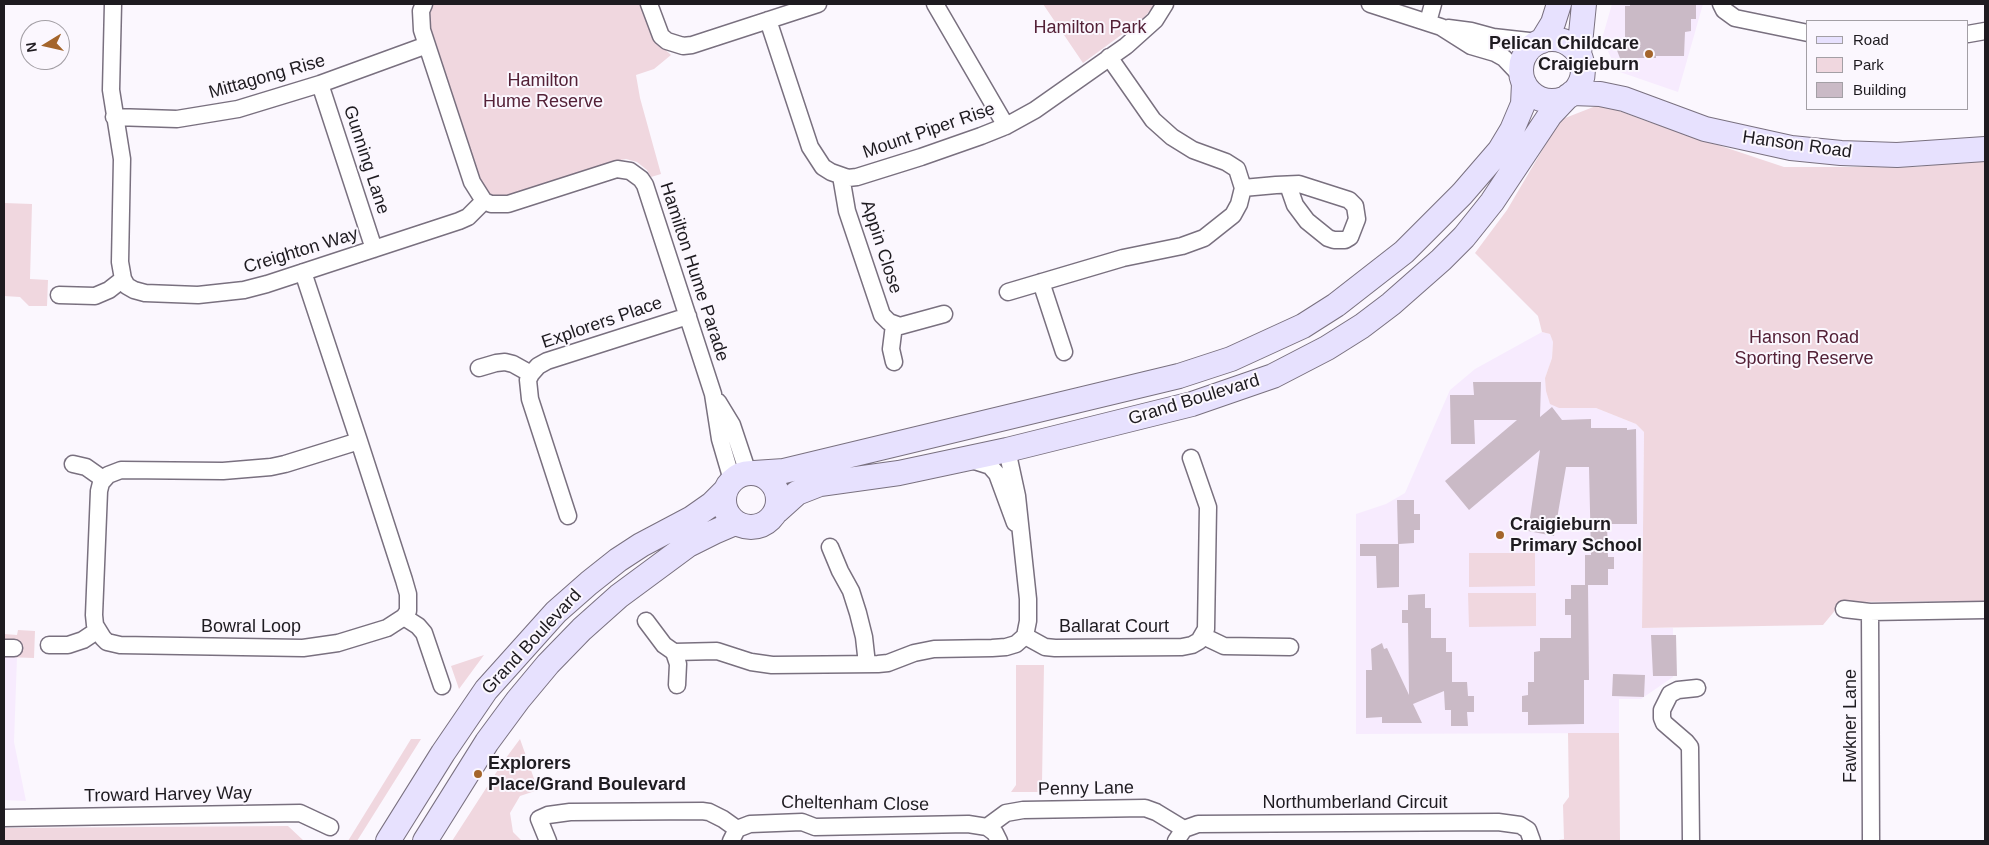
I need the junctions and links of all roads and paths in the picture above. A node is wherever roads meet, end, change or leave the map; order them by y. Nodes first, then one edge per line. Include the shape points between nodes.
1 (113, 4) edge
2 (424, 4) edge
3 (649, 4) edge
4 (818, 4) edge
5 (935, 4) edge
6 (1165, 4) edge
7 (1370, 4) edge
8 (1433, 4) edge
9 (1559, 4) edge
10 (1584, 4) edge
11 (1721, 4) edge
12 (768, 20) junction
13 (1434, 25) junction
14 (1985, 31) edge
15 (1806, 33) edge
16 (1969, 34) edge
17 (1540, 41) junction
18 (426, 45) junction
19 (1109, 57) junction
20 (1581, 59) junction
21 (1523, 80) junction
22 (320, 84) junction
23 (1570, 95) junction
24 (1624, 99) junction
25 (114, 117) junction
26 (1006, 126) junction
27 (1982, 148) edge
28 (841, 176) junction
29 (1288, 185) dead end
30 (1243, 188) junction
31 (484, 201) junction
32 (374, 249) junction
33 (304, 272) junction
34 (123, 279) junction
35 (1042, 282) junction
36 (1008, 292) dead end
37 (59, 295) dead end
38 (944, 314) dead end
39 (688, 316) junction
40 (894, 325) junction
41 (1064, 352) dead end
42 (894, 362) dead end
43 (479, 368) dead end
44 (531, 374) junction
45 (975, 426) junction
46 (359, 441) junction
47 (1007, 450) junction
48 (1191, 458) dead end
49 (966, 459) junction
50 (73, 464) dead end
51 (104, 479) junction
52 (740, 479) junction
53 (777, 511) junction
54 (568, 516) dead end
55 (735, 523) junction
56 (1021, 539) junction
57 (830, 547) dead end
58 (1844, 609) dead end
59 (1985, 610) edge
60 (1870, 612) junction
61 (404, 618) junction
62 (646, 621) dead end
63 (98, 630) junction
64 (1025, 636) junction
65 (1203, 636) junction
66 (50, 645) dead end
67 (1290, 647) dead end
68 (674, 652) junction
69 (867, 664) junction
70 (677, 685) dead end
71 (442, 686) dead end
72 (1697, 688) dead end
73 (4, 818) edge
74 (330, 827) dead end
75 (987, 827) junction
76 (734, 835) edge
77 (1180, 835) edge
78 (388, 841) edge
79 (425, 841) edge
80 (548, 841) edge
81 (999, 841) edge
82 (1532, 841) edge
83 (1691, 841) edge
84 (1871, 841) edge

1 - 25 street via 111,63
2 - 18 street via 420,20
3 - 12 street via 661,36 683,46
4 - 12 street
5 - 26 street
6 - 19 street, Mount Piper Rise via 1142,33
7 - 13 street
8 - 13 street
9 - 17 street via 1553,23
10 - 20 street
11 - 15 street via 1735,18
12 - 28 street via 810,148 823,167
13 - 17 street via 1493,37
13 - 21 street via 1471,46 1502,57
14 - 16 street
17 - 20 street via 1567,42
17 - 21 street via 1529,49 1524,58 1521,68
18 - 22 street, Mittagong Rise
18 - 31 street via 472,182
19 - 26 street, Mount Piper Rise via 1035,110
19 - 30 street via 1153,120 1178,142 1232,165 1240,175
20 - 23 street via 1582,79
20 - 24 street, Hanson Road via 1597,79
21 - 23 street via 1538,97 1559,100
21 - 45 street, Grand Boulevard via 1523,104 1512,130 1484,170 1404,252 1336,305 1303,326 1231,359 1179,376
22 - 25 street, Mittagong Rise via 205,116 177,119
22 - 32 street, Gunning Lane
23 - 24 street, Hanson Road via 1600,94
23 - 47 street, Grand Boulevard via 1550,115 1492,202 1464,237 1419,281 1355,331 1273,376 1234,391
24 - 27 street, Hanson Road via 1705,129 1791,148 1897,155
25 - 34 street via 122,159 120,262
26 - 28 street, Mount Piper Rise via 857,177
28 - 40 street, Appin Close via 847,211 882,315
29 - 30 street
30 - 35 street via 1232,215 1204,238
31 - 32 street, Creighton Way via 472,214 459,221
31 - 39 street, Hamilton Hume Parade via 508,204 609,171 630,171 645,185
32 - 33 street, Creighton Way
33 - 34 street, Creighton Way via 244,290 198,295 145,293 127,286
33 - 46 street
34 - 37 street via 95,296
35 - 36 street
35 - 41 street
38 - 40 street via 907,325
39 - 44 street, Explorers Place via 547,361
39 - 52 street, Hamilton Hume Parade via 714,394 720,439
40 - 42 street via 891,349
43 - 44 street, Explorers Place via 505,362
44 - 54 street, Explorers Place via 528,380 530,399
45 - 47 street
45 - 52 street, Grand Boulevard
46 - 51 street via 271,467 223,471 121,470
46 - 61 street via 408,594 408,611
47 - 49 street, Grand Boulevard
47 - 56 street via 1017,496
48 - 65 street via 1208,507 1206,629
49 - 53 street, Grand Boulevard via 820,484 797,493
49 - 56 street via 990,466 997,474
50 - 51 street via 86,467
51 - 63 street via 98,491 94,615
52 - 53 street via 770,480 778,494
52 - 55 street via 725,509
52 - 78 street, Grand Boulevard via 692,518 618,560 556,612 480,698
53 - 55 street via 759,527
55 - 79 street, Grand Boulevard via 688,545 619,596 582,629 542,671 487,742
56 - 64 street via 1028,600
57 - 69 street via 858,613
58 - 60 street
59 - 60 street
60 - 84 street, Fawkner Lane
61 - 63 street, Bowral Loop via 387,628 364,635 303,648 120,645 107,642
61 - 71 street via 424,633
62 - 68 street via 664,645
63 - 66 street via 68,645
64 - 65 street, Ballarat Court via 1045,647 1065,648 1182,647 1192,645
64 - 69 street via 1006,647 934,649 888,663
65 - 67 street via 1224,646
68 - 69 street via 717,651 772,665
68 - 70 street via 678,664
72 - 83 street via 1670,694 1662,710 1664,723 1690,748
73 - 74 street, Troward Harvey Way via 300,813
75 - 76 street, Cheltenham Close via 968,824 815,827 802,822 750,824
75 - 77 street, Penny Lane via 1006,813 1023,810 1144,808 1156,812
75 - 81 street
76 - 80 street via 723,819 702,811 570,812 539,819
77 - 82 street, Northumberland Circuit via 1198,824 1498,822 1520,825 1528,830

